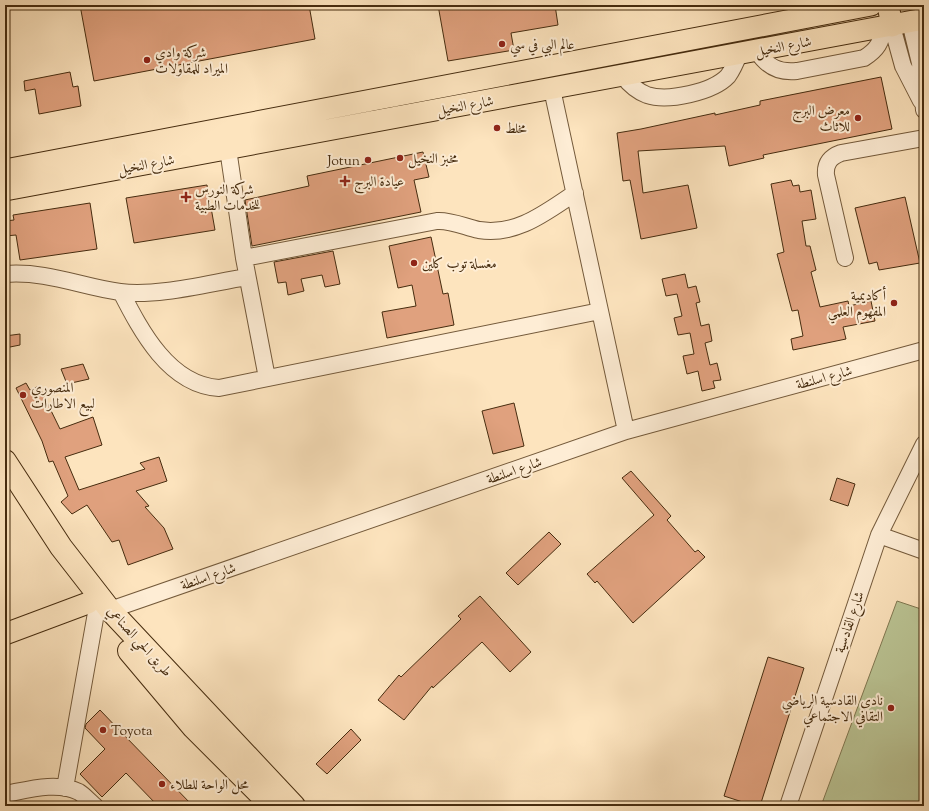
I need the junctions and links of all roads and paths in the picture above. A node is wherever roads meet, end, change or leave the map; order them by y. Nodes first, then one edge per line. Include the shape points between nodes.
1 (871, 5) edge
2 (888, 5) edge
3 (851, 7) edge
4 (903, 20) edge
5 (748, 52) junction
6 (623, 76) junction
7 (552, 89) junction
8 (924, 108) edge
9 (924, 138) edge
10 (228, 148) junction
11 (5, 170) edge
12 (5, 190) edge
13 (575, 193) junction
14 (244, 258) junction
15 (845, 258) dead end
16 (5, 274) edge
17 (248, 277) junction
18 (121, 292) junction
19 (600, 311) junction
20 (924, 350) edge
21 (267, 378) junction
22 (626, 431) junction
23 (924, 444) edge
24 (5, 461) edge
25 (5, 484) edge
26 (879, 535) junction
27 (924, 551) edge
28 (98, 608) junction
29 (5, 634) edge
30 (65, 788) junction
31 (10, 798) edge
32 (95, 806) edge
33 (272, 806) edge
34 (294, 806) edge
35 (788, 806) edge

1 - 3 main road, شارع النخيل
2 - 4 main road
3 - 11 main road, شارع النخيل
4 - 5 main road, شارع النخيل
4 - 5 street via 882,37 872,53 864,58 788,72 769,66
4 - 8 street via 920,63
5 - 6 main road, شارع النخيل
5 - 6 street via 718,84 707,89 665,98 637,90
6 - 7 main road, شارع النخيل
7 - 10 main road, شارع النخيل
7 - 13 street
9 - 15 street via 841,153 835,155 827,164 826,175
10 - 12 main road, شارع النخيل
10 - 14 street
13 - 14 street via 530,222 510,229 479,230 437,221
13 - 19 street
14 - 17 street
16 - 18 street via 22,272 58,277
17 - 18 street via 149,293
17 - 21 street
18 - 21 street via 153,345 187,379 208,387 219,388
19 - 21 street
19 - 22 street
20 - 22 street, شارع اسلنطة
22 - 28 street, شارع اسلنطة
23 - 26 street, شارع القادسية
24 - 28 highway, طريق الحي الصناعي
25 - 28 highway, طريق الحي الصناعي via 51,556
26 - 27 street
26 - 35 street, شارع القادسية
28 - 29 main road
28 - 30 street
28 - 33 highway, طريق الحي الصناعي via 193,727
28 - 34 highway, طريق الحي الصناعي
30 - 31 street via 52,787
30 - 32 street via 79,792

